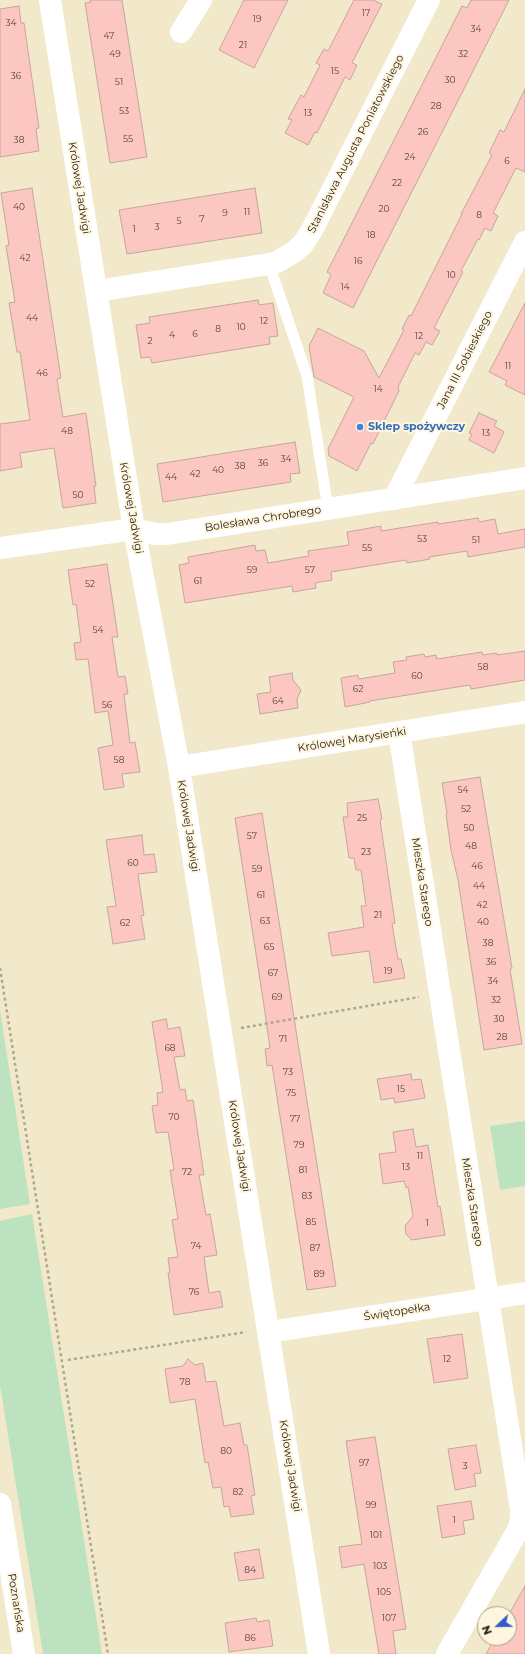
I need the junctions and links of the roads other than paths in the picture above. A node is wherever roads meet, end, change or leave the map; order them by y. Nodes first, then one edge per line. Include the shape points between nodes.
1 (50, 0) edge
2 (201, 0) edge
3 (429, 0) edge
4 (181, 32) dead end
5 (525, 242) edge
6 (269, 264) junction
7 (96, 291) junction
8 (525, 478) edge
9 (394, 498) junction
10 (328, 509) junction
11 (134, 529) junction
12 (0, 548) edge
13 (525, 712) edge
14 (399, 732) junction
15 (179, 767) junction
16 (525, 1293) edge
17 (487, 1298) junction
18 (269, 1332) junction
19 (0, 1504) edge
20 (24, 1654) edge
21 (319, 1654) edge
22 (448, 1654) edge

1 - 7 street, Królowej Jadwigi
2 - 4 street
3 - 6 street, Stanisława Augusta Poniatowskiego via 312,230 294,252
5 - 9 street, Jana III Sobieskiego
6 - 7 street, Stanisława Augusta Poniatowskiego
6 - 10 lane via 307,376
7 - 11 street, Królowej Jadwigi
8 - 9 street, Bolesława Chrobrego
9 - 10 street, Bolesława Chrobrego
10 - 11 street, Bolesława Chrobrego via 167,534
11 - 12 street, Bolesława Chrobrego
11 - 15 street, Królowej Jadwigi
13 - 14 street, Królowej Marysieńki
14 - 15 street, Królowej Marysieńki
14 - 17 street, Mieszka Starego
15 - 18 street, Królowej Jadwigi
16 - 17 street, Świętopełka
17 - 18 street, Świętopełka
17 - 22 street, Mieszka Starego via 521,1521
18 - 21 street, Królowej Jadwigi
19 - 20 street, Poznańska

